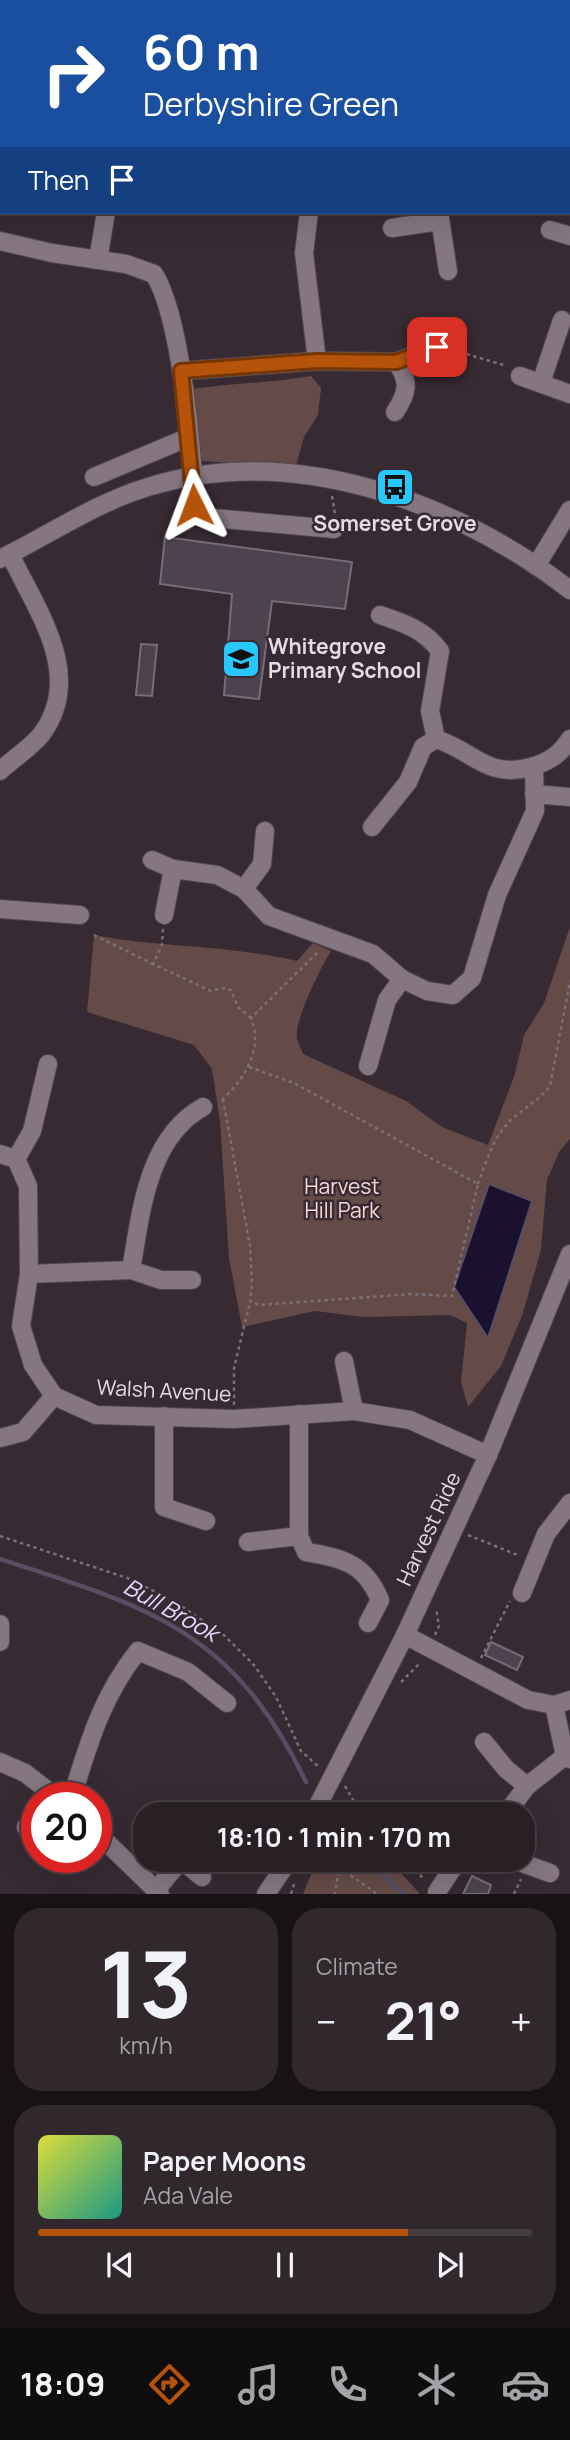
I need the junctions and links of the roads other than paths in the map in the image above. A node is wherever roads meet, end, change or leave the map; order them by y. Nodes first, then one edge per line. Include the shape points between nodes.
1 (106, 214) edge
2 (309, 214) edge
3 (440, 216) edge
4 (392, 228) dead end
5 (550, 230) dead end
6 (570, 236) edge
7 (0, 241) edge
8 (98, 260) junction
9 (448, 271) dead end
10 (562, 320) dead end
11 (437, 347) road end
12 (317, 361) junction
13 (396, 362) junction
14 (181, 371) junction
15 (520, 376) road end
16 (541, 383) junction
17 (570, 394) edge
18 (395, 412) dead end
19 (188, 437) junction
20 (193, 475) junction
21 (94, 477) dead end
22 (570, 510) edge
23 (334, 529) road end
24 (5, 557) edge
25 (536, 566) junction
26 (570, 590) edge
27 (380, 615) dead end
28 (436, 739) junction
29 (570, 739) edge
30 (534, 766) junction
31 (0, 771) edge
32 (534, 794) junction
33 (570, 797) edge
34 (372, 827) dead end
35 (265, 831) dead end
36 (152, 860) dead end
37 (173, 869) junction
38 (244, 889) junction
39 (0, 909) edge
40 (80, 915) dead end
41 (164, 915) road end
42 (402, 979) junction
43 (48, 1064) dead end
44 (368, 1066) dead end
45 (203, 1107) road end
46 (8, 1157) edge
47 (570, 1254) edge
48 (131, 1270) junction
49 (29, 1274) junction
50 (192, 1280) dead end
51 (344, 1362) dead end
52 (54, 1396) junction
53 (354, 1410) junction
54 (299, 1415) junction
55 (164, 1416) junction
56 (0, 1438) edge
57 (488, 1455) junction
58 (570, 1503) edge
59 (206, 1521) dead end
60 (299, 1536) junction
61 (248, 1542) dead end
62 (522, 1593) road end
63 (368, 1623) dead end
64 (0, 1624) edge
65 (405, 1635) junction
66 (0, 1642) edge
67 (562, 1702) edge
68 (227, 1703) dead end
69 (484, 1742) dead end
70 (568, 1758) edge
71 (0, 1762) edge
72 (37, 1782) edge
73 (77, 1782) edge
74 (527, 1786) junction
75 (320, 1802) edge
76 (515, 1802) edge
77 (112, 1847) edge
78 (535, 1868) edge
79 (172, 1872) edge
80 (196, 1872) edge
81 (282, 1872) edge
82 (284, 1872) edge
83 (450, 1872) edge
84 (550, 1873) dead end
85 (202, 1877) dead end
86 (158, 1892) edge
87 (438, 1892) road end
88 (266, 1894) edge
89 (277, 1894) edge

1 - 8 street
2 - 12 street via 304,253
3 - 4 street
3 - 9 street
5 - 6 street
7 - 8 street
8 - 14 street via 154,274 168,307
10 - 16 street
11 - 13 street
12 - 13 street
12 - 14 street
13 - 18 street via 407,384
14 - 19 street
15 - 16 street
16 - 17 street
19 - 20 street
19 - 21 street
20 - 23 street via 194,505 202,517
20 - 24 street via 125,495
20 - 25 street via 258,470 349,484 433,511 478,531
22 - 25 street
24 - 31 street via 58,656 60,678 57,704 40,735
25 - 26 street
27 - 28 street via 410,625 440,651 430,711
28 - 30 street via 498,770
28 - 34 street via 423,747 408,782
29 - 30 street via 562,751
30 - 32 street
32 - 33 street
32 - 42 street via 535,811 497,895 472,978 453,995 427,991
35 - 38 street via 261,864
36 - 37 street
37 - 38 street via 217,875
37 - 41 street
38 - 42 street via 269,916 373,954
39 - 40 street
42 - 44 street via 387,1000
43 - 46 street via 32,1131
45 - 48 street via 187,1116 159,1156 144,1196
46 - 49 street via 28,1186
47 - 57 street, Harvest Ride
48 - 49 street
48 - 50 street via 160,1280
49 - 52 street via 22,1326 33,1365
51 - 53 street
52 - 55 street, Walsh Avenue via 96,1415
52 - 56 street via 23,1432
53 - 54 street, Walsh Avenue
53 - 57 street, Walsh Avenue via 410,1420
54 - 55 street, Walsh Avenue via 234,1419
54 - 60 street
55 - 59 street via 164,1507
57 - 65 street, Harvest Ride
58 - 62 street via 545,1534
60 - 61 street
60 - 63 street via 306,1552 349,1562 371,1580 380,1600
64 - 66 street
65 - 67 street via 528,1700
65 - 75 street, Harvest Ride
67 - 70 street
68 - 73 street via 188,1672 138,1651 115,1679 99,1713
69 - 74 street
70 - 74 street
71 - 72 street
74 - 76 street
77 - 86 street
78 - 84 street
79 - 86 street
80 - 85 street
81 - 88 street
82 - 89 street
83 - 87 street

